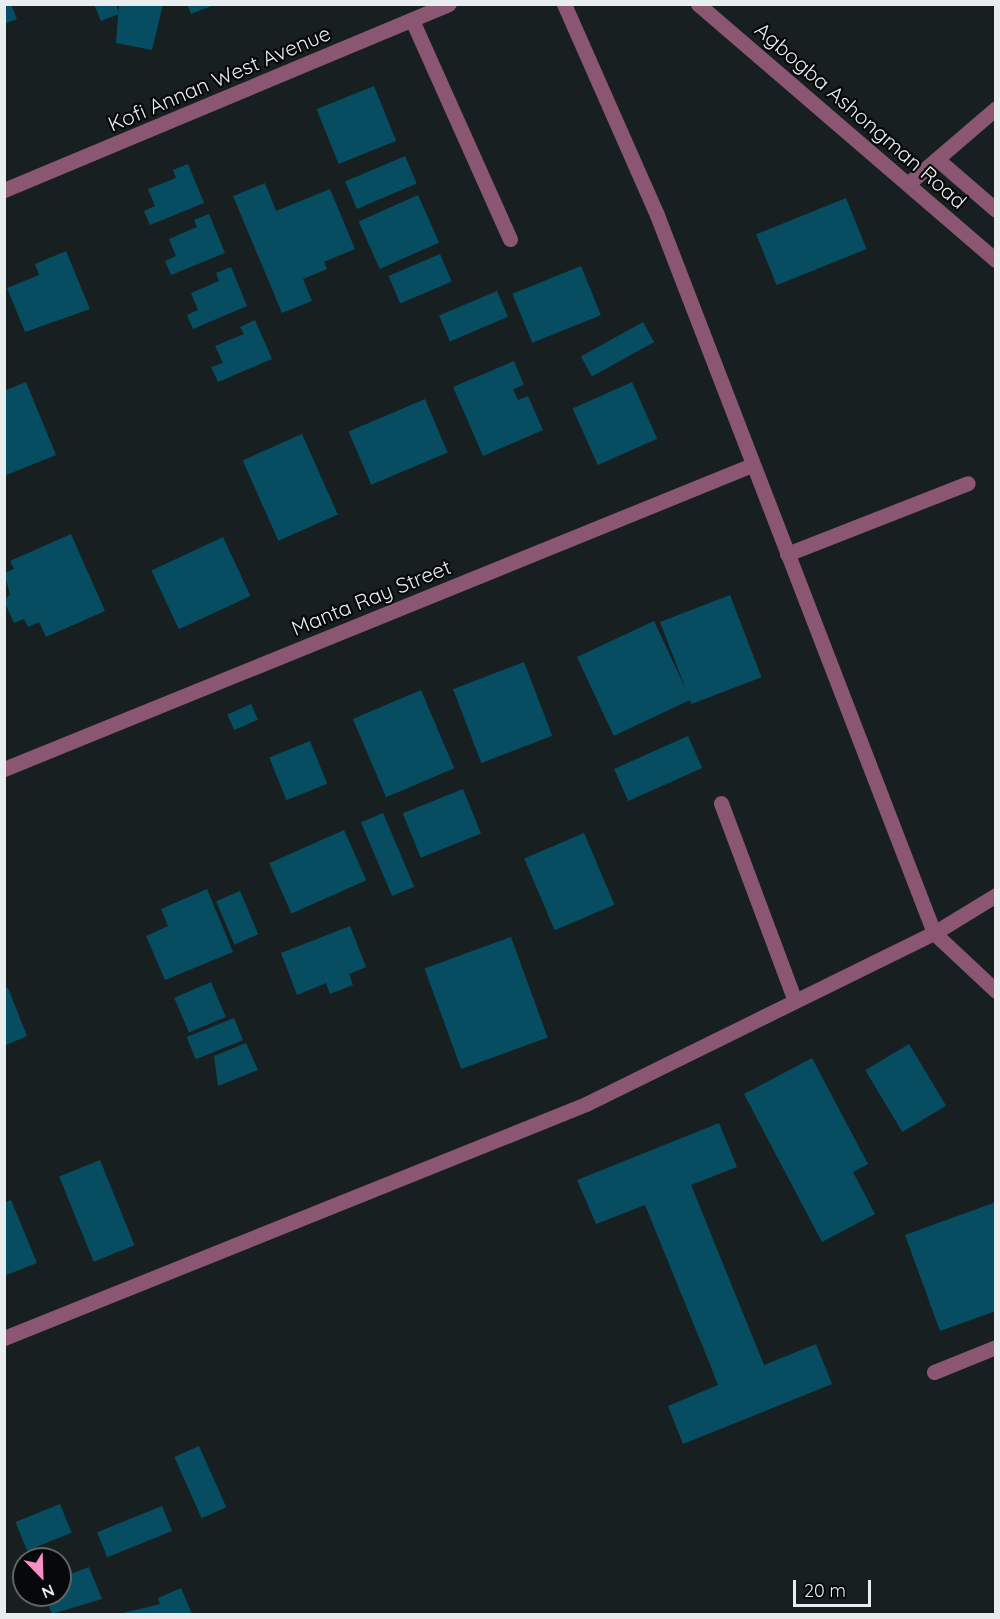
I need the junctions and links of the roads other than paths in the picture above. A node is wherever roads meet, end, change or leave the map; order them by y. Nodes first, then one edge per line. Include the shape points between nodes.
1 (449, 4) edge
2 (564, 4) edge
3 (698, 4) edge
4 (412, 20) junction
5 (996, 108) edge
6 (937, 159) junction
7 (910, 182) junction
8 (4, 190) edge
9 (996, 210) edge
10 (510, 239) dead end
11 (996, 260) edge
12 (752, 465) junction
13 (968, 483) dead end
14 (787, 554) junction
15 (4, 769) edge
16 (721, 803) dead end
17 (996, 895) edge
18 (934, 933) junction
19 (996, 991) edge
20 (795, 1001) junction
21 (4, 1338) edge
22 (996, 1347) edge
23 (934, 1372) dead end

1 - 4 street, Kofi Annan West Avenue
2 - 12 street via 657,215
3 - 7 street, Agbogba Ashongman Road
4 - 8 street, Kofi Annan West Avenue
4 - 10 street
5 - 6 street
6 - 7 street
6 - 9 street
7 - 11 street, Agbogba Ashongman Road
12 - 14 street
12 - 15 street, Manta Ray Street
13 - 14 street
14 - 18 street
16 - 20 street
17 - 18 street
18 - 19 street
18 - 20 street
20 - 21 street via 586,1104
22 - 23 street

